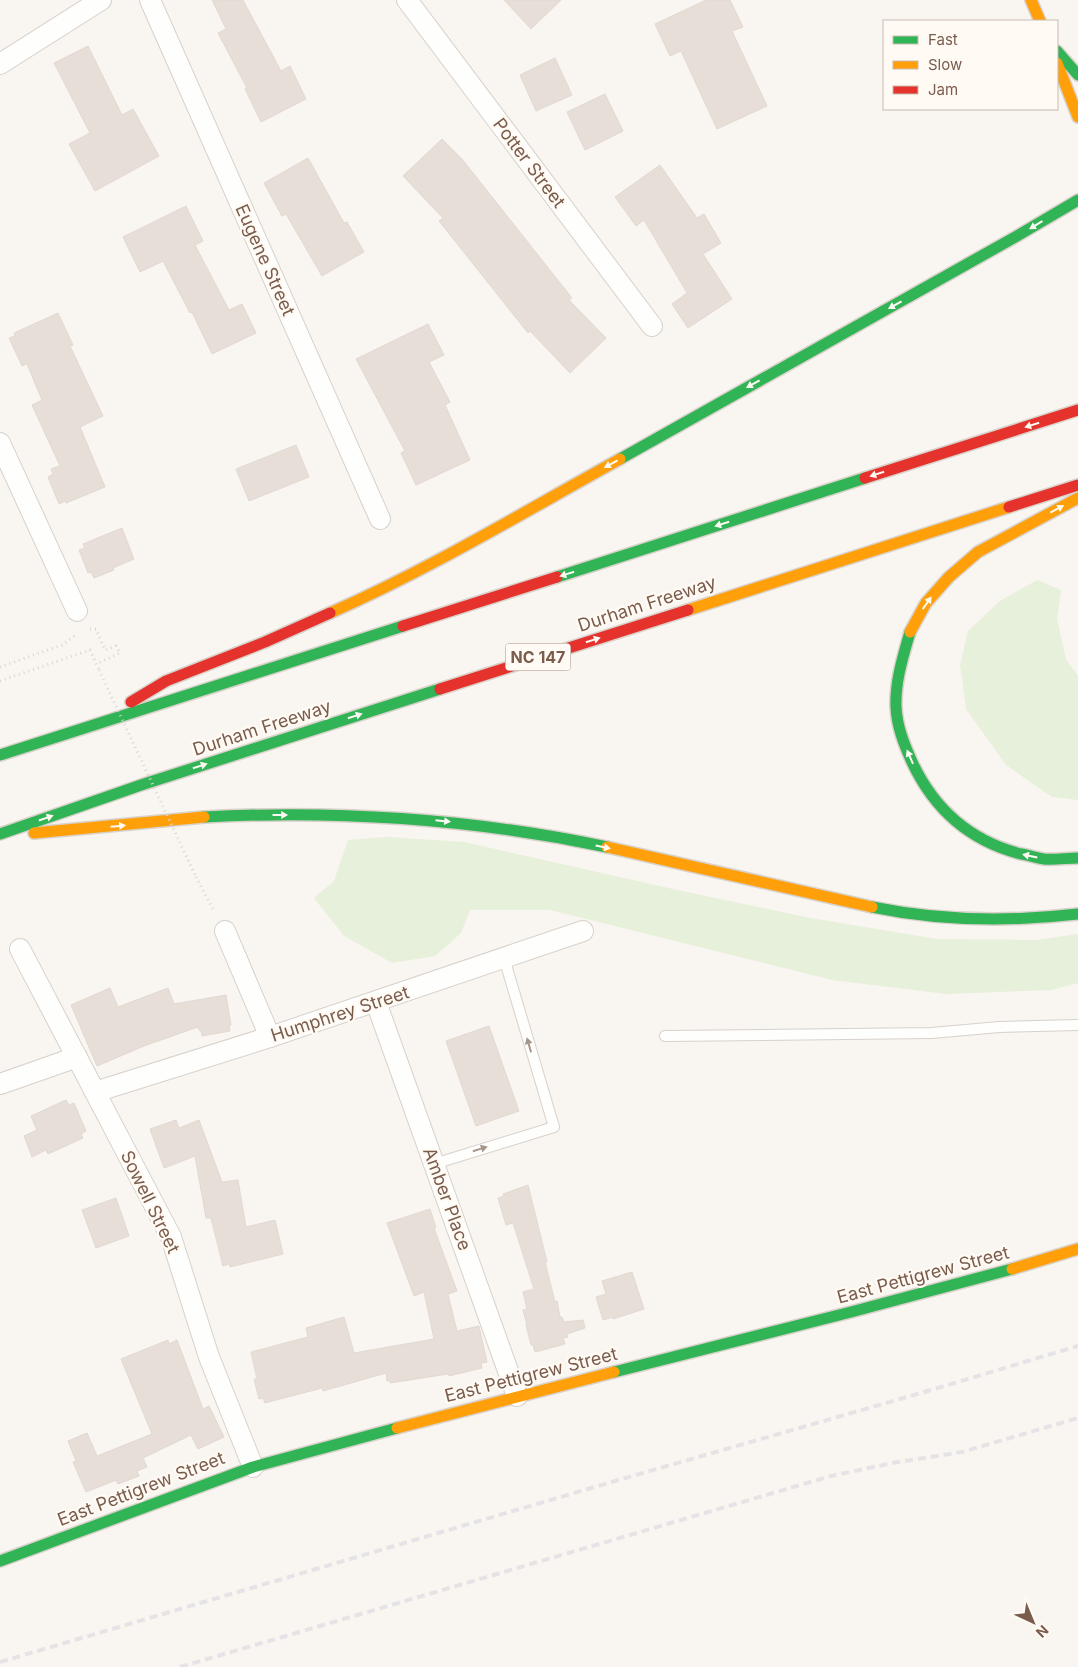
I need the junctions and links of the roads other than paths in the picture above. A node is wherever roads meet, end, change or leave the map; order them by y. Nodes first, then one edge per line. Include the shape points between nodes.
1 (101, 0) edge
2 (150, 0) edge
3 (407, 0) edge
4 (1032, 0) edge
5 (1040, 20) edge
6 (1058, 52) edge
7 (0, 64) edge
8 (1058, 66) edge
9 (1078, 75) edge
10 (1078, 117) edge
11 (1078, 200) edge
12 (652, 326) dead end
13 (1078, 410) edge
14 (0, 443) edge
15 (1078, 484) edge
16 (1078, 498) edge
17 (380, 519) dead end
18 (81, 619) road end
19 (85, 729) junction
20 (0, 755) edge
21 (0, 835) edge
22 (1078, 858) edge
23 (1078, 914) edge
24 (225, 931) road end
25 (582, 931) dead end
26 (20, 949) dead end
27 (504, 958) junction
28 (376, 1002) junction
29 (1078, 1025) edge
30 (665, 1036) dead end
31 (270, 1037) junction
32 (77, 1057) junction
33 (0, 1084) edge
34 (95, 1092) junction
35 (434, 1164) junction
36 (1078, 1249) edge
37 (517, 1396) junction
38 (253, 1467) junction
39 (0, 1561) edge

1 - 7 street
2 - 17 street, Eugene Street
3 - 12 street, Potter Street
4 - 5 main road
6 - 9 main road
8 - 10 main road
11 -> 19 main road via 468,544 372,595 166,681
13 -> 19 main road
14 - 18 street
21 -> 15 main road, Durham Freeway / NC 147 via 144,784
22 -> 16 main road via 1043,859 1010,851 978,838 955,820 921,782 904,745 896,708 898,682 910,632 926,603 978,552
19 - 20 main road
21 -> 23 main road via 254,815 406,817 535,833 892,910 934,916 1010,918
24 - 31 street
25 - 27 street, Humphrey Street
26 - 32 street, Sowell Street
27 - 28 street, Humphrey Street
35 -> 27 lane via 554,1127
28 - 31 street, Humphrey Street
28 - 35 street, Amber Place
29 - 30 lane via 932,1033
31 - 34 street, Humphrey Street
32 - 33 street
32 - 34 street, Sowell Street
34 - 38 street, Sowell Street via 171,1238 209,1357
35 - 37 street, Amber Place
36 - 37 main road, East Pettigrew Street via 851,1312
37 - 38 main road, East Pettigrew Street
38 - 39 main road, East Pettigrew Street

